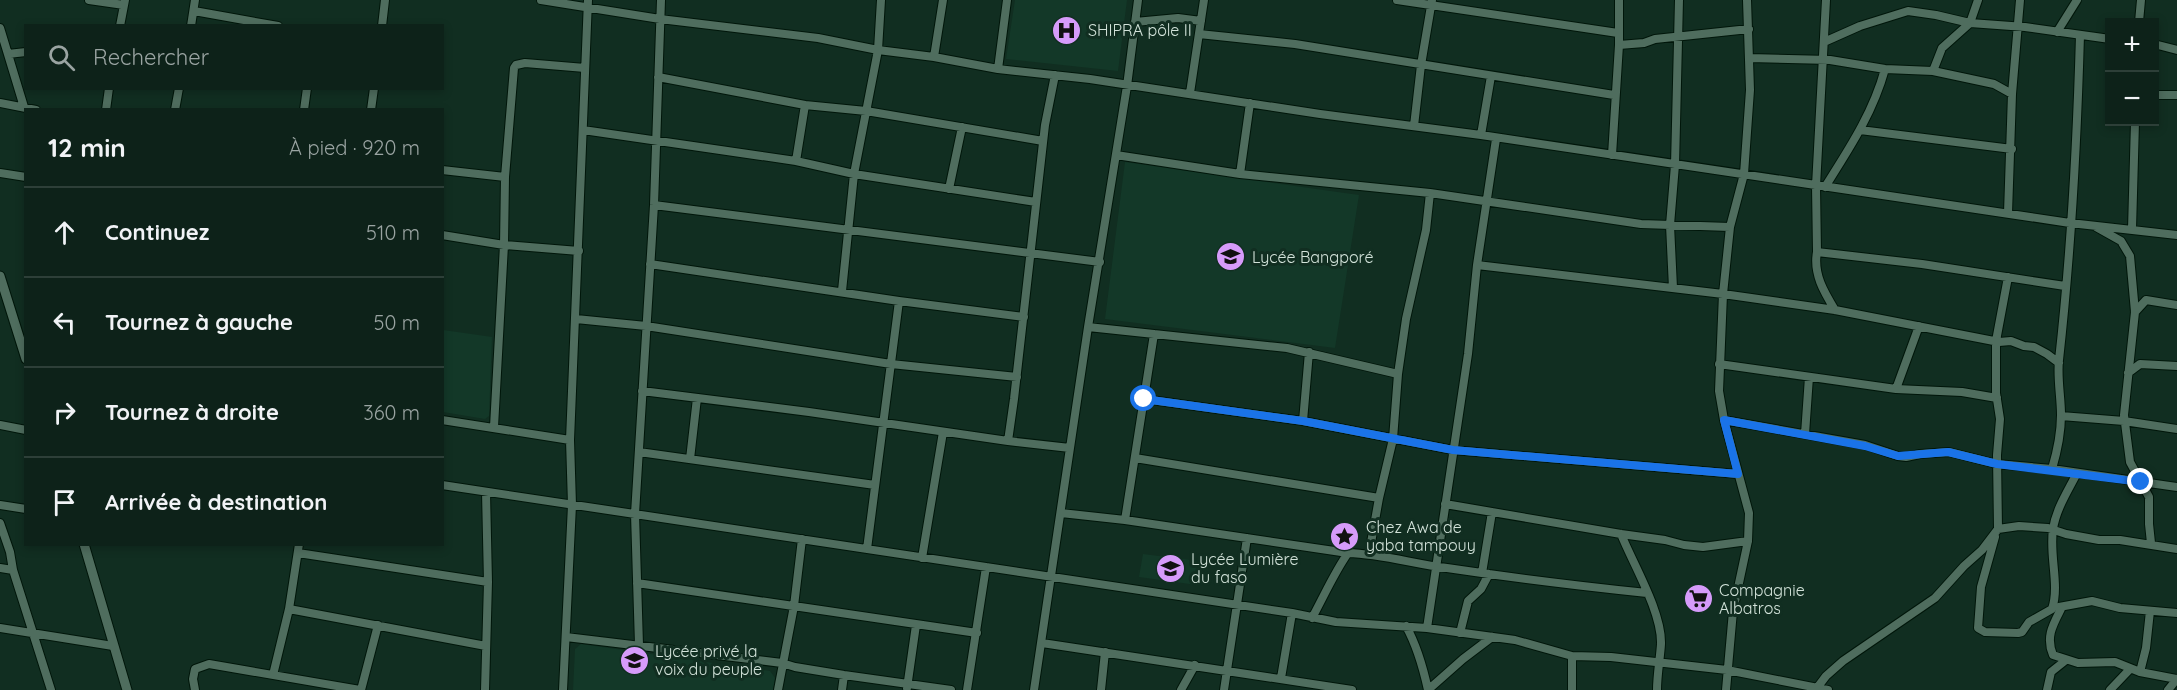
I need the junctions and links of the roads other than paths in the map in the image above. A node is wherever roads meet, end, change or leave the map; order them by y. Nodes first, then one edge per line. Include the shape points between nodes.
1 (89, 0) edge
2 (195, 0) edge
3 (385, 0) edge
4 (541, 0) edge
5 (661, 0) edge
6 (880, 0) edge
7 (943, 0) edge
8 (1007, 0) edge
9 (1138, 0) edge
10 (1204, 0) edge
11 (1397, 0) edge
12 (1619, 0) edge
13 (1679, 0) edge
14 (1747, 0) edge
15 (1826, 0) edge
16 (1978, 0) edge
17 (2020, 0) edge
18 (2077, 0) edge
19 (2141, 0) edge
20 (125, 3) edge
21 (588, 3) edge
22 (1431, 3) edge
23 (194, 11) junction
24 (2139, 18) edge
25 (660, 19) junction
26 (1201, 21) junction
27 (1135, 22) junction
28 (1970, 23) junction
29 (120, 24) edge
30 (191, 24) edge
31 (267, 24) edge
32 (382, 24) edge
33 (2018, 27) junction
34 (0, 28) edge
35 (1749, 29) junction
36 (2057, 32) junction
37 (1618, 33) junction
38 (1199, 34) junction
39 (2080, 35) junction
40 (1677, 37) junction
41 (2105, 38) edge
42 (1824, 42) junction
43 (1619, 45) junction
44 (2159, 45) edge
45 (878, 50) junction
46 (2177, 50) edge
47 (24, 52) edge
48 (8, 54) junction
49 (934, 57) junction
50 (1749, 58) junction
51 (1822, 60) junction
52 (1421, 64) junction
53 (585, 68) junction
54 (998, 69) junction
55 (1885, 69) junction
56 (1934, 71) junction
57 (1055, 75) junction
58 (1491, 76) junction
59 (658, 77) junction
60 (1127, 86) junction
61 (109, 90) edge
62 (179, 90) edge
63 (307, 90) edge
64 (374, 90) edge
65 (1190, 93) junction
66 (2012, 94) junction
67 (1614, 95) junction
68 (2159, 95) edge
69 (2177, 95) edge
70 (0, 103) edge
71 (1250, 103) junction
72 (804, 105) junction
73 (24, 107) junction
74 (28, 108) edge
75 (106, 108) edge
76 (174, 108) edge
77 (304, 108) edge
78 (371, 108) edge
79 (866, 111) junction
80 (1414, 126) junction
81 (2135, 126) edge
82 (962, 127) junction
83 (583, 130) junction
84 (1860, 130) junction
85 (1481, 135) junction
86 (1496, 139) junction
87 (1043, 141) junction
88 (656, 142) junction
89 (2012, 149) junction
90 (1116, 155) junction
91 (1612, 155) junction
92 (796, 161) junction
93 (1675, 165) junction
94 (444, 170) edge
95 (0, 173) edge
96 (854, 174) junction
97 (1240, 174) junction
98 (1744, 174) junction
99 (24, 177) edge
100 (505, 177) junction
101 (1816, 186) junction
102 (1825, 187) junction
103 (950, 189) junction
104 (1430, 193) junction
105 (1036, 202) junction
106 (1487, 202) junction
107 (654, 205) junction
108 (2008, 213) junction
109 (2070, 223) junction
110 (1670, 225) junction
111 (2095, 226) junction
112 (1730, 227) junction
113 (849, 229) junction
114 (2132, 229) junction
115 (444, 235) edge
116 (2177, 235) edge
117 (504, 245) junction
118 (579, 251) junction
119 (1817, 252) junction
120 (1031, 254) junction
121 (1100, 262) junction
122 (650, 264) junction
123 (1476, 265) junction
124 (0, 276) edge
125 (2008, 277) junction
126 (2065, 286) junction
127 (1674, 288) junction
128 (842, 291) junction
129 (1723, 294) junction
130 (898, 301) junction
131 (4, 305) edge
132 (2177, 305) edge
133 (1835, 310) junction
134 (2135, 312) junction
135 (1024, 317) junction
136 (576, 319) junction
137 (646, 326) junction
138 (1919, 326) junction
139 (1088, 327) junction
140 (1154, 334) junction
141 (1996, 341) junction
142 (1310, 352) junction
143 (24, 354) edge
144 (2059, 363) junction
145 (891, 364) junction
146 (1719, 364) junction
147 (2177, 366) edge
148 (2128, 373) junction
149 (1398, 374) junction
150 (1017, 376) junction
151 (1809, 377) junction
152 (1896, 390) junction
153 (642, 391) junction
154 (697, 398) junction
155 (1997, 398) junction
156 (1144, 399) junction
157 (2061, 416) junction
158 (444, 420) edge
159 (1724, 420) junction
160 (1303, 421) junction
161 (2124, 421) junction
162 (883, 423) junction
163 (0, 425) edge
164 (494, 428) junction
165 (2177, 429) edge
166 (24, 430) edge
167 (943, 432) junction
168 (1805, 434) junction
169 (570, 440) junction
170 (1393, 440) junction
171 (1008, 441) junction
172 (1070, 448) junction
173 (1453, 450) junction
174 (639, 452) junction
175 (1135, 458) junction
176 (690, 459) junction
177 (1997, 464) junction
178 (2052, 470) junction
179 (2077, 473) junction
180 (1738, 474) junction
181 (2141, 482) junction
182 (444, 485) edge
183 (876, 485) junction
184 (2177, 488) edge
185 (486, 492) junction
186 (1379, 498) junction
187 (1445, 504) junction
188 (0, 505) edge
189 (572, 505) junction
190 (24, 509) edge
191 (1492, 512) junction
192 (1060, 513) junction
193 (635, 514) junction
194 (1125, 520) junction
195 (0, 523) edge
196 (2053, 528) junction
197 (1997, 533) junction
198 (1621, 534) junction
199 (1247, 538) junction
200 (802, 539) junction
201 (1748, 541) junction
202 (2151, 543) junction
203 (85, 546) edge
204 (298, 549) edge
205 (867, 549) junction
206 (2177, 549) edge
207 (1348, 553) junction
208 (1369, 554) junction
209 (922, 558) junction
210 (986, 567) junction
211 (1435, 567) junction
212 (0, 568) edge
213 (13, 570) junction
214 (1486, 574) junction
215 (1051, 577) junction
216 (488, 582) junction
217 (637, 583) junction
218 (1647, 593) junction
219 (1236, 605) junction
220 (794, 606) junction
221 (2062, 607) junction
222 (289, 609) junction
223 (2052, 609) junction
224 (2150, 611) junction
225 (2177, 613) edge
226 (1292, 614) junction
227 (1312, 618) junction
228 (378, 625) junction
229 (916, 625) junction
230 (1406, 626) junction
231 (0, 628) edge
232 (1427, 628) junction
233 (34, 633) junction
234 (976, 633) junction
235 (1460, 633) junction
236 (566, 637) junction
237 (1492, 637) junction
238 (1042, 642) junction
239 (639, 645) junction
240 (113, 646) junction
241 (486, 646) junction
242 (1105, 652) junction
243 (1572, 656) junction
244 (2066, 660) junction
245 (1658, 662) junction
246 (782, 663) junction
247 (1194, 665) junction
248 (2130, 669) junction
249 (1227, 670) junction
250 (1727, 670) junction
251 (2140, 672) junction
252 (273, 675) junction
253 (844, 675) junction
254 (1281, 678) junction
255 (2177, 679) edge
256 (1310, 687) edge
257 (1793, 687) edge
258 (338, 688) edge
259 (908, 688) edge
260 (1817, 688) junction
261 (51, 690) edge
262 (127, 690) edge
263 (195, 690) edge
264 (360, 690) edge
265 (485, 690) edge
266 (563, 690) edge
267 (778, 690) edge
268 (842, 690) edge
269 (951, 690) edge
270 (967, 690) edge
271 (1034, 690) edge
272 (1101, 690) edge
273 (1180, 690) edge
274 (1224, 690) edge
275 (1352, 690) edge
276 (1428, 690) edge
277 (1572, 690) edge
278 (1657, 690) edge
279 (1726, 690) edge
280 (1828, 690) edge
281 (2047, 690) edge
282 (2110, 690) edge
283 (2168, 690) edge

1 - 20 street
2 - 23 street
3 - 32 street
4 - 21 street
5 - 25 street
6 - 45 street
7 - 49 street
8 - 54 street
9 - 27 street
10 - 26 street
11 - 22 street
12 - 37 street
13 - 40 street
14 - 35 street
15 - 42 street
16 - 28 street
17 - 33 street
18 - 36 street
19 - 24 street
20 - 29 street
21 - 25 street
21 - 53 street
22 - 37 street
22 - 52 street
23 - 30 street
23 - 31 street
25 - 45 street via 808,37
25 - 59 street
26 - 27 street via 1178,18
26 - 38 street
27 - 60 street
28 - 33 street
28 - 42 street via 1908,11
28 - 56 street via 1942,48
33 - 36 street
33 - 66 street
34 - 48 street
35 - 40 street
35 - 50 street
36 - 39 street
37 - 43 street
38 - 52 street
38 - 65 street
39 - 41 street
39 - 109 street
40 - 43 street
40 - 93 street
42 - 51 street
43 - 67 street
44 - 46 street
45 - 49 street
45 - 79 street
47 - 48 street
48 - 73 street
49 - 54 street
50 - 51 street
50 - 98 street
51 - 55 street
51 - 101 street
52 - 58 street
52 - 80 street
53 - 83 street
53 - 100 street via 516,65
54 - 57 street
55 - 56 street
55 - 84 street via 1878,95
56 - 66 street via 1994,84
57 - 60 street
57 - 87 street
58 - 67 street
58 - 85 street
59 - 72 street
59 - 88 street
60 - 65 street
60 - 90 street
61 - 75 street
62 - 76 street
63 - 77 street
64 - 78 street
65 - 71 street
66 - 89 street
67 - 91 street
68 - 69 street
70 - 73 street
71 - 80 street
71 - 97 street
72 - 79 street
72 - 92 street
73 - 74 street
79 - 82 street
79 - 96 street
80 - 85 street
81 - 114 street
82 - 87 street
82 - 103 street
83 - 88 street
83 - 118 street
84 - 89 street
84 - 102 street
85 - 86 street
86 - 91 street
86 - 106 street
87 - 105 street
88 - 92 street
88 - 107 street
89 - 108 street
90 - 97 street
90 - 121 street
91 - 93 street
92 - 96 street
93 - 98 street
93 - 110 street
94 - 100 street
95 - 99 street
96 - 103 street
96 - 113 street
97 - 104 street
98 - 101 street
98 - 112 street
100 - 117 street
101 - 102 street
101 - 119 street
102 - 108 street
103 - 105 street
104 - 106 street
104 - 149 street
105 - 120 street
106 - 110 street
106 - 123 street
107 - 113 street
107 - 122 street
108 - 109 street
109 - 111 street
109 - 126 street
110 - 112 street
110 - 127 street
111 - 114 street
111 - 134 street via 2121,241 2128,250
112 - 129 street
113 - 120 street
113 - 128 street
114 - 116 street
115 - 117 street
117 - 118 street
117 - 164 street
118 - 136 street
119 - 125 street
119 - 133 street via 1820,284
120 - 121 street
120 - 135 street
121 - 139 street
122 - 128 street
122 - 137 street
123 - 127 street
123 - 173 street via 1468,354
124 - 131 street
125 - 126 street
125 - 141 street
126 - 144 street
127 - 129 street
128 - 130 street
129 - 133 street
129 - 146 street
130 - 135 street
130 - 145 street
131 - 143 street
132 - 134 street via 2146,300
133 - 138 street
134 - 148 street
135 - 150 street
136 - 137 street
136 - 169 street
137 - 145 street
137 - 153 street
138 - 141 street
138 - 152 street
139 - 140 street
139 - 172 street
140 - 142 street
140 - 156 street
141 - 144 street via 2034,347
141 - 155 street
142 - 149 street
142 - 160 street
144 - 157 street
145 - 150 street
145 - 162 street
146 - 151 street
146 - 159 street
147 - 148 street via 2140,364
148 - 161 street
149 - 170 street
150 - 171 street
151 - 152 street
151 - 168 street
152 - 155 street via 1962,392
153 - 154 street
153 - 174 street
154 - 162 street
154 - 176 street
155 - 177 street
156 - 160 street
156 - 175 street
157 - 161 street
157 - 178 street
158 - 164 street
159 - 168 street
159 - 180 street
160 - 170 street
161 - 165 street
161 - 181 street via 2130,462
162 - 167 street
162 - 183 street
163 - 166 street
164 - 169 street
167 - 171 street
167 - 209 street
168 - 177 street via 1898,456 1948,452
169 - 189 street
170 - 173 street
170 - 186 street
171 - 172 street
172 - 192 street
173 - 180 street
173 - 187 street
174 - 176 street
174 - 193 street
175 - 186 street
175 - 194 street
176 - 183 street
177 - 178 street
177 - 197 street
178 - 179 street
179 - 181 street
179 - 196 street
180 - 201 street via 1749,513
181 - 184 street
181 - 202 street via 2149,497
182 - 185 street
183 - 205 street
185 - 189 street
185 - 216 street
186 - 208 street
187 - 191 street
187 - 211 street
188 - 190 street
189 - 193 street
189 - 236 street
191 - 198 street
191 - 214 street
192 - 194 street
192 - 215 street
193 - 200 street
193 - 217 street
194 - 199 street
195 - 213 street
196 - 197 street via 2019,526
196 - 202 street via 2106,541
196 - 223 street via 2052,573 2056,591
197 - 223 street via 1981,587 1978,628 1985,632 2022,632 2029,622
197 - 260 street via 1935,598 1843,661
198 - 201 street via 1703,547
198 - 218 street
199 - 207 street
199 - 219 street
200 - 205 street
200 - 220 street
201 - 250 street via 1737,589
202 - 206 street
203 - 240 street
204 - 216 street
204 - 222 street
205 - 209 street
207 - 208 street
207 - 227 street
208 - 211 street
209 - 210 street
210 - 215 street
210 - 234 street
211 - 214 street
211 - 232 street
212 - 213 street
213 - 233 street
214 - 218 street
214 - 235 street via 1481,589 1468,601
215 - 219 street
215 - 238 street
216 - 241 street
217 - 220 street
217 - 239 street
218 - 245 street via 1658,623
219 - 226 street
219 - 249 street
220 - 229 street
220 - 246 street
221 - 223 street
221 - 224 street via 2092,601
221 - 244 street via 2050,630 2050,646 2053,655
222 - 228 street
222 - 252 street
224 - 225 street
224 - 251 street
226 - 227 street
226 - 254 street
227 - 230 street
228 - 241 street
228 - 264 street
229 - 234 street
229 - 259 street
230 - 232 street
230 - 276 street
231 - 233 street
232 - 235 street
233 - 240 street
233 - 261 street
234 - 270 street
235 - 237 street
236 - 239 street
236 - 266 street
237 - 243 street
237 - 276 street
238 - 242 street
238 - 271 street
239 - 246 street
240 - 262 street
241 - 265 street
242 - 247 street
242 - 272 street
243 - 245 street
243 - 277 street
244 - 248 street via 2115,662
244 - 281 street via 2051,672
245 - 250 street
245 - 278 street
246 - 253 street
246 - 267 street
247 - 249 street
247 - 273 street
248 - 251 street
248 - 282 street
249 - 254 street
249 - 274 street
250 - 257 street
250 - 279 street
251 - 255 street
252 - 258 street
252 - 263 street via 209,664 195,669
253 - 259 street
253 - 268 street
254 - 256 street
255 - 283 street
256 - 275 street
257 - 260 street
258 - 264 street
259 - 269 street
260 - 280 street

